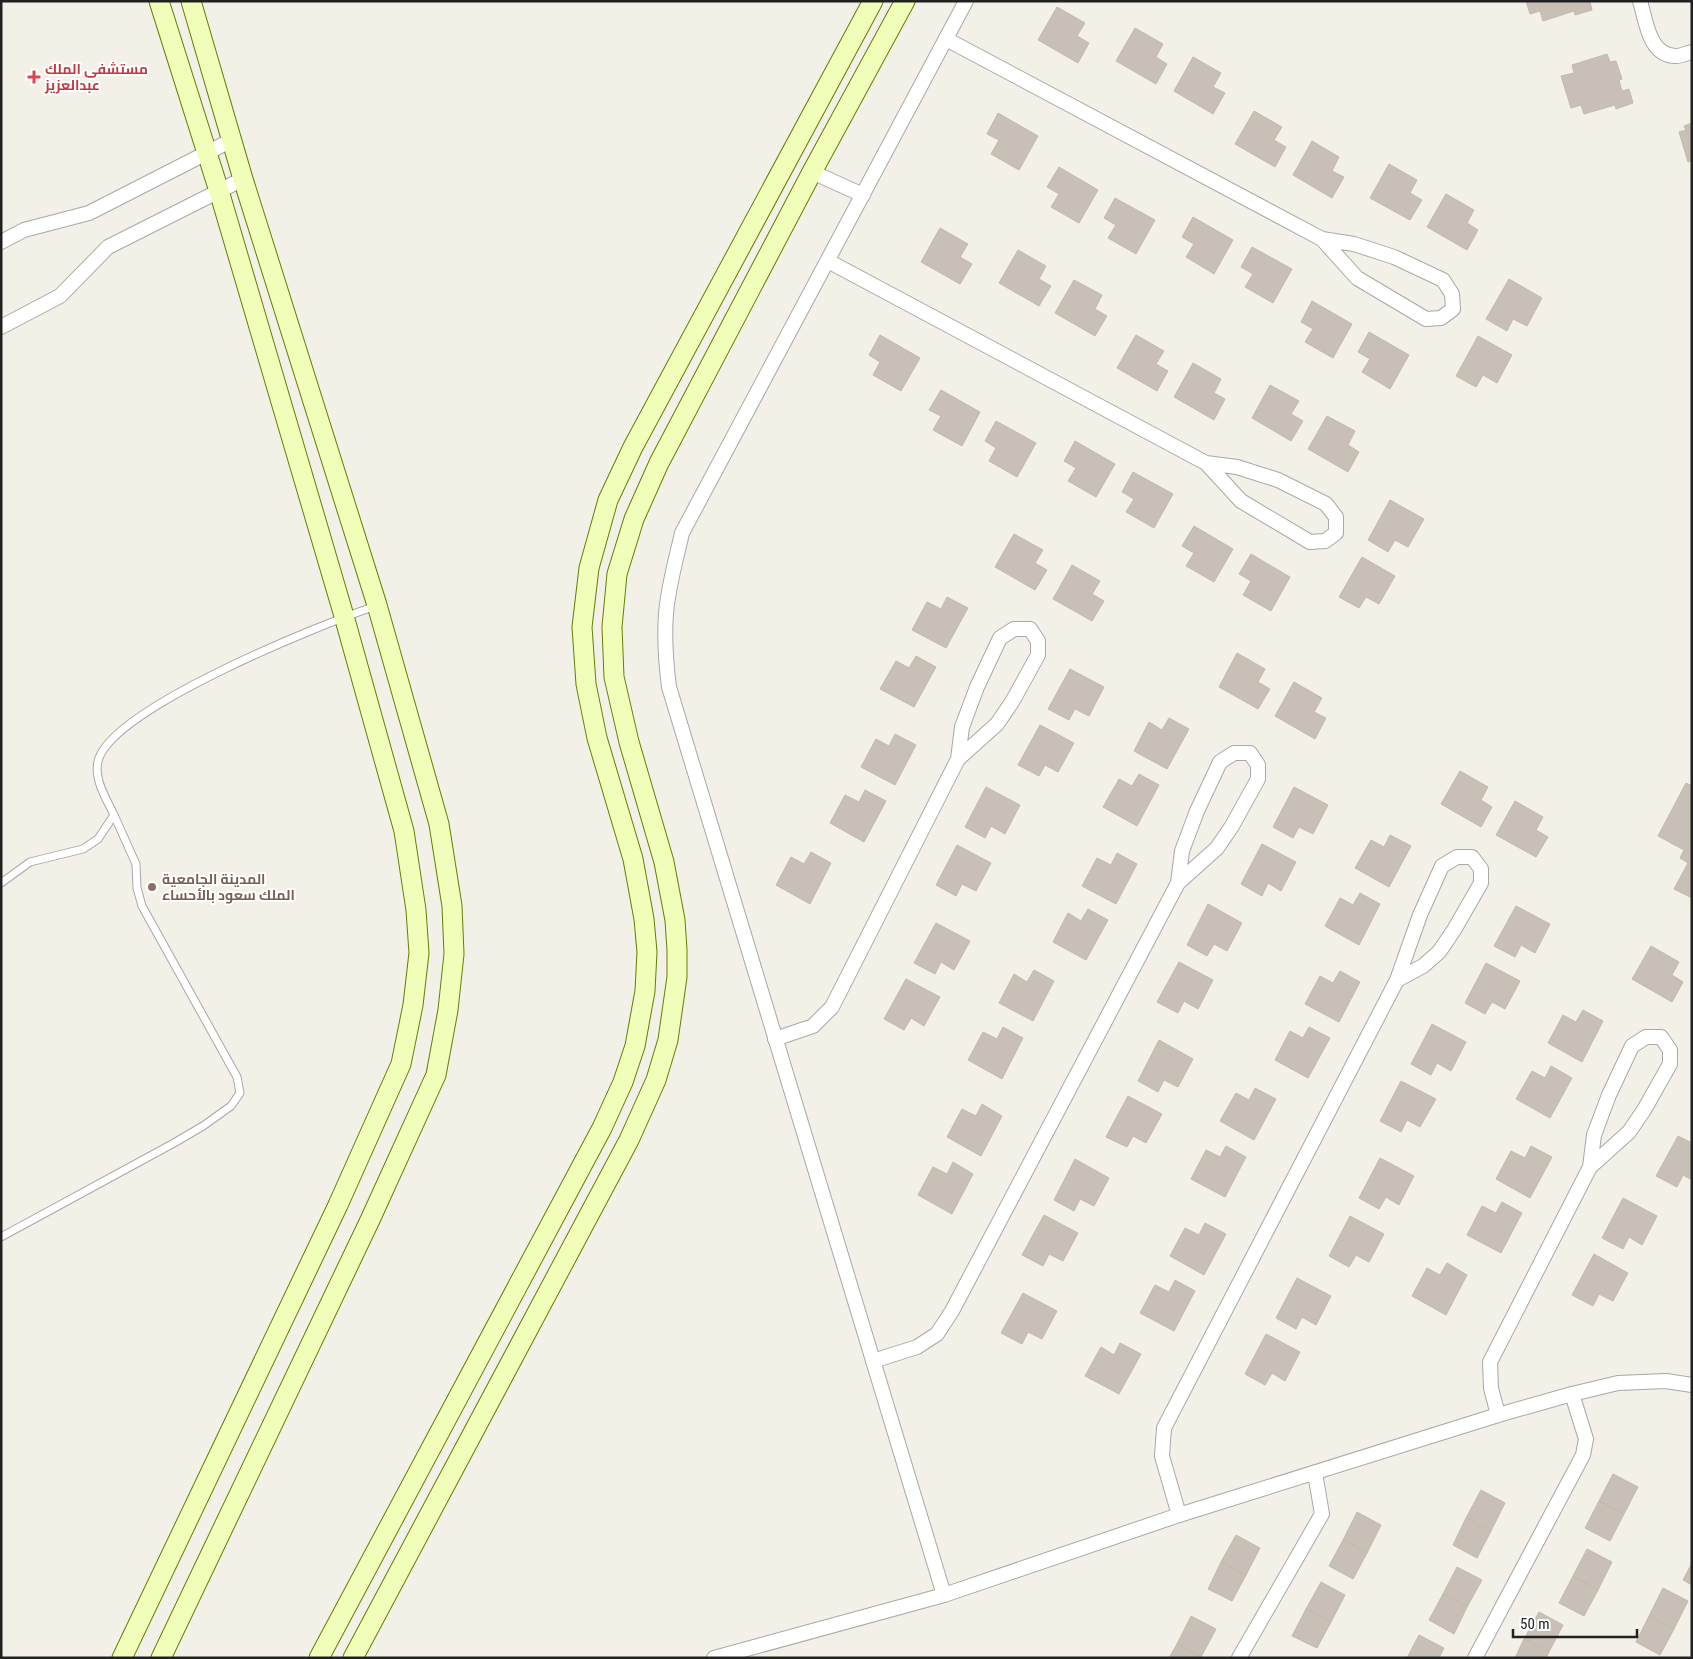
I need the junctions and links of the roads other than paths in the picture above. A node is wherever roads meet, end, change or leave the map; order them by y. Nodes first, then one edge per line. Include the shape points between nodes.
1 (159, 1) edge
2 (191, 1) edge
3 (873, 1) edge
4 (905, 1) edge
5 (966, 1) edge
6 (1640, 1) edge
7 (946, 39) junction
8 (1692, 52) edge
9 (232, 140) junction
10 (207, 153) junction
11 (812, 172) junction
12 (243, 179) junction
13 (219, 191) junction
14 (862, 195) junction
15 (1322, 240) junction
16 (1, 242) edge
17 (828, 260) junction
18 (1, 327) edge
19 (670, 377) junction
20 (697, 391) junction
21 (1206, 463) junction
22 (377, 605) junction
23 (344, 616) junction
24 (958, 759) junction
25 (114, 815) junction
26 (1, 883) edge
27 (1178, 883) junction
28 (1397, 980) junction
29 (775, 1039) junction
30 (1590, 1167) junction
31 (1, 1237) edge
32 (873, 1361) junction
33 (1692, 1385) edge
34 (1572, 1394) junction
35 (1498, 1415) junction
36 (1316, 1473) junction
37 (1179, 1515) junction
38 (944, 1595) junction
39 (122, 1658) edge
40 (161, 1658) edge
41 (319, 1658) edge
42 (353, 1658) edge
43 (714, 1658) edge
44 (1239, 1658) edge
45 (1475, 1658) edge

1 - 10 main road
2 - 9 main road
3 - 19 main road
4 - 11 main road
5 - 7 street
6 - 8 street via 1654,46 1664,54 1677,57
7 - 14 street
7 - 15 street
9 - 10 street
9 - 12 main road
10 - 13 main road
10 - 16 street via 89,214 24,230
11 - 14 street
11 - 20 main road
12 - 13 street
12 - 22 main road
13 - 18 street via 108,247 60,296
13 - 23 main road
14 - 17 street
15 - 15 street via 1357,278 1426,319 1442,318 1453,309 1452,294 1443,280 1394,257 1354,244
17 - 21 street
17 - 29 street via 682,533 666,613 669,687
19 - 20 main road
19 - 41 main road via 608,500 588,568 582,626 586,684 597,738 633,859 644,919 646,991 635,1046 602,1128
20 - 42 main road via 634,519 617,574 612,627 614,677 621,711 664,862 675,920 677,977 668,1040 656,1080 629,1140
21 - 21 street via 1241,501 1310,542 1325,541 1336,533 1336,518 1326,504 1278,480 1237,467
22 - 23 lane
22 - 40 main road via 439,824 452,906 454,954 436,1075
23 - 25 lane via 215,673 146,711 111,739 98,758 98,781
23 - 39 main road via 404,831 416,910 419,953 401,1064 338,1205
24 - 24 street via 997,724 1038,655 1038,641 1030,629 1014,629 1000,638 962,727
24 - 29 street via 832,1007 813,1026
25 - 26 lane via 98,839 83,849 30,862
25 - 31 lane via 136,864 142,906 237,1077 240,1093 231,1106 203,1126
27 - 27 street via 1217,848 1232,826 1258,779 1258,765 1250,753 1234,753 1220,762 1182,851
27 - 32 street via 952,1311 937,1334 917,1346
28 - 28 street via 1423,966 1439,952 1454,930 1481,883 1481,869 1472,857 1457,857 1442,866
28 - 37 street via 1164,1428 1162,1456
29 - 32 street
30 - 30 street via 1629,1132 1670,1064 1670,1050 1662,1038 1646,1037 1632,1046 1594,1135
30 - 35 street via 1490,1362 1491,1388
32 - 38 street
33 - 34 street via 1666,1381 1618,1384
34 - 35 street
34 - 45 street via 1586,1439 1583,1455
35 - 36 street
36 - 37 street
36 - 44 street via 1322,1514
37 - 38 street
38 - 43 street

